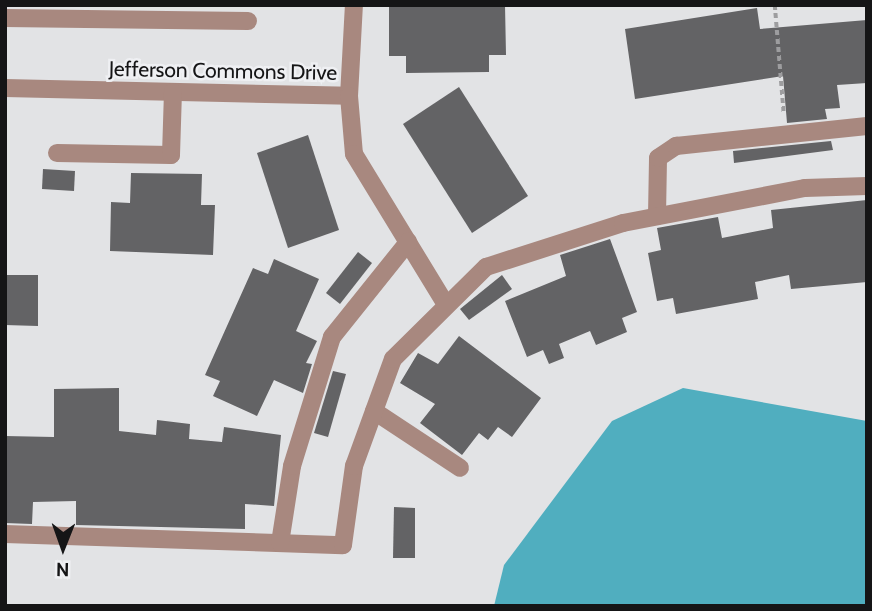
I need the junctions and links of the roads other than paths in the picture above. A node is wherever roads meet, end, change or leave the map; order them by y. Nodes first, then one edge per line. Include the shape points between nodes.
1 (354, 5) edge
2 (5, 18) edge
3 (248, 20) dead end
4 (5, 88) edge
5 (173, 92) junction
6 (349, 96) junction
7 (867, 126) edge
8 (57, 153) dead end
9 (867, 186) edge
10 (657, 216) junction
11 (408, 242) junction
12 (445, 303) junction
13 (374, 411) junction
14 (460, 468) dead end
15 (5, 534) edge
16 (280, 543) junction

1 - 6 street, Jefferson Commons Drive
2 - 3 street
4 - 5 street, Jefferson Commons Drive
5 - 6 street, Jefferson Commons Drive
5 - 8 street via 171,155
6 - 11 street via 354,154
7 - 10 street via 676,146 658,158
9 - 10 street via 805,188
10 - 12 street via 486,267
11 - 12 street
11 - 16 street via 332,337 292,466
12 - 13 street via 393,359
13 - 14 street
13 - 16 street via 354,466 343,545
15 - 16 street

